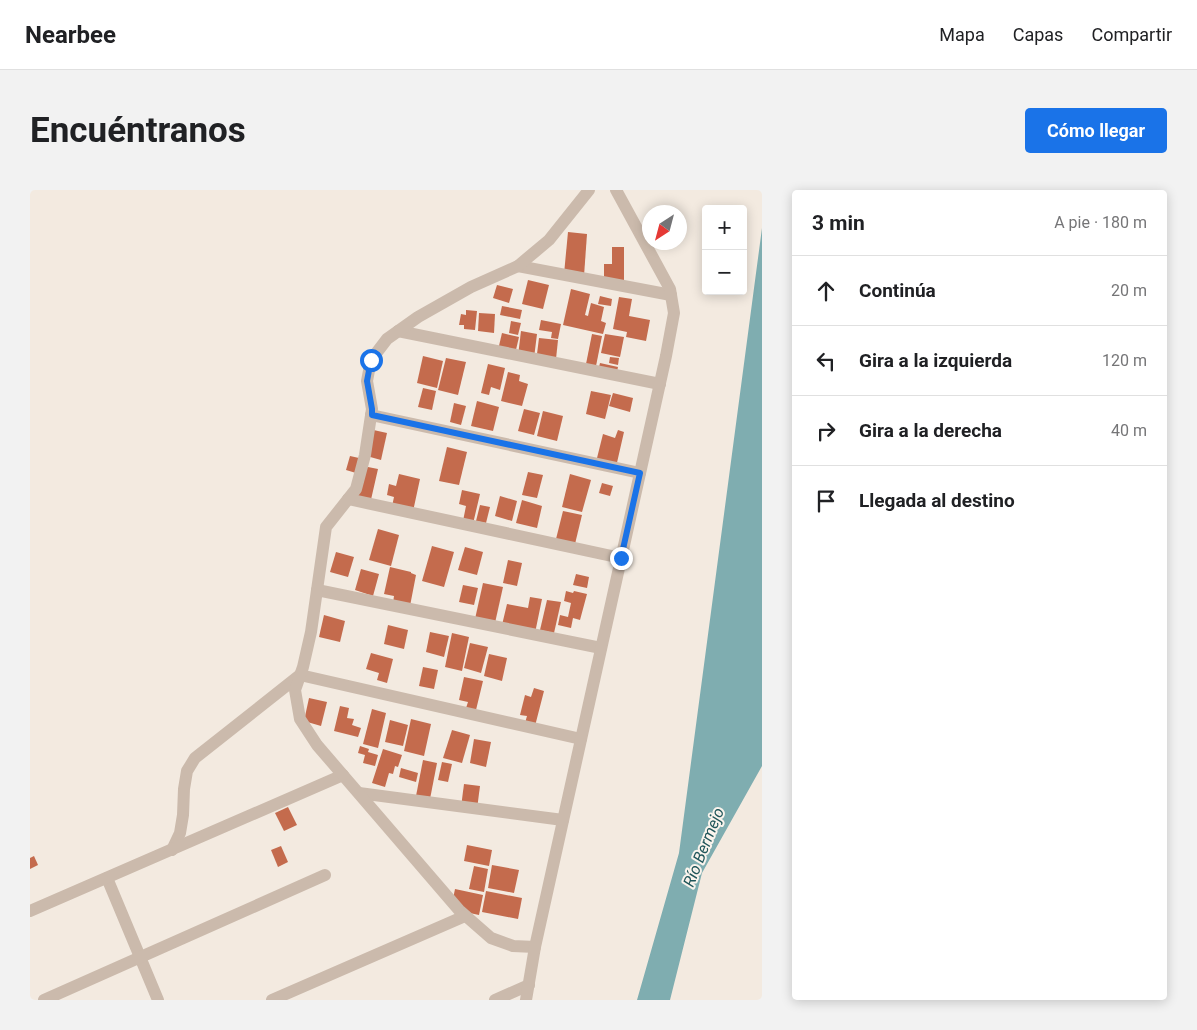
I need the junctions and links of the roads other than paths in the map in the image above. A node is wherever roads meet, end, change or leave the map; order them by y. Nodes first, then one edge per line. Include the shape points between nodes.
1 (589, 190) edge
2 (616, 190) edge
3 (518, 266) junction
4 (671, 295) junction
5 (398, 331) junction
6 (660, 384) junction
7 (372, 415) junction
8 (640, 473) junction
9 (348, 499) junction
10 (621, 558) junction
11 (317, 590) junction
12 (601, 648) junction
13 (300, 675) junction
14 (581, 739) junction
15 (343, 775) junction
16 (358, 793) junction
17 (563, 820) junction
18 (172, 850) junction
19 (325, 875) dead end
20 (107, 878) junction
21 (30, 911) edge
22 (465, 916) junction
23 (535, 947) junction
24 (140, 957) junction
25 (529, 985) junction
26 (44, 1000) edge
27 (158, 1000) edge
28 (272, 1000) edge
29 (495, 1000) edge
30 (526, 1000) edge

1 - 3 street via 549,240
2 - 4 street
3 - 4 street
3 - 5 street via 471,287
4 - 6 street via 674,313
5 - 6 street
5 - 7 street via 387,339 371,360 367,381
6 - 8 street
7 - 8 street
7 - 9 street via 356,489
8 - 10 street
9 - 10 street
9 - 11 street via 326,527
10 - 12 street
11 - 12 street
11 - 13 street
12 - 14 street
13 - 14 street
13 - 15 street via 295,690 300,719
13 - 18 street via 195,758 187,771 180,833
14 - 17 street
15 - 16 street
15 - 18 street
16 - 17 street
16 - 22 street
17 - 23 street
18 - 20 street
19 - 24 street
20 - 21 street
20 - 24 street
22 - 23 street via 491,938 513,946
22 - 28 street
23 - 25 street
24 - 26 street
24 - 27 street
25 - 29 street
25 - 30 street

